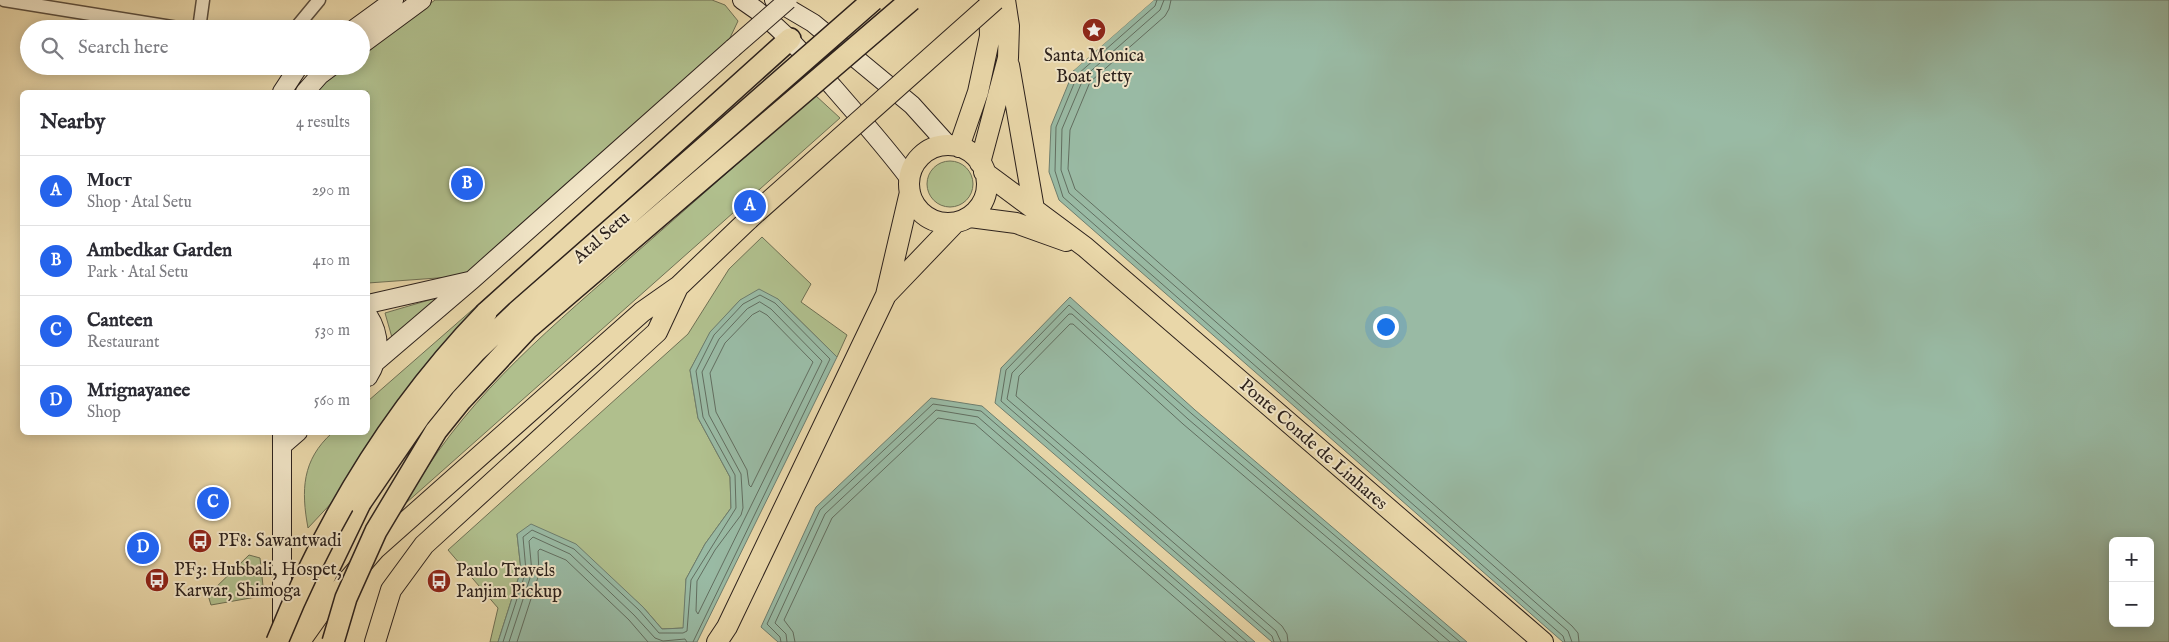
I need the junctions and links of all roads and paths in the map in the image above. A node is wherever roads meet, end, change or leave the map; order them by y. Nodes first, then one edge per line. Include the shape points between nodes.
1 (4, 0) edge
2 (202, 0) edge
3 (319, 0) edge
4 (394, 0) edge
5 (422, 0) edge
6 (742, 0) edge
7 (774, 0) edge
8 (873, 0) edge
9 (911, 0) edge
10 (989, 0) edge
11 (995, 0) edge
12 (1005, 0) edge
13 (790, 6) edge
14 (128, 20) edge
15 (200, 20) edge
16 (302, 20) edge
17 (366, 20) edge
18 (784, 34) junction
19 (370, 38) edge
20 (1008, 58) junction
21 (293, 75) edge
22 (320, 75) edge
23 (283, 90) edge
24 (307, 90) edge
25 (954, 146) junction
26 (982, 168) junction
27 (910, 185) junction
28 (1034, 209) junction
29 (962, 220) junction
30 (1084, 247) junction
31 (472, 280) junction
32 (679, 286) junction
33 (886, 295) junction
34 (370, 304) edge
35 (370, 318) edge
36 (372, 369) edge
37 (282, 439) edge
38 (277, 642) edge
39 (282, 642) edge
40 (293, 642) edge
41 (300, 642) edge
42 (333, 642) edge
43 (375, 642) edge
44 (717, 642) edge
45 (1544, 642) edge

1 - 14 street
2 - 15 street
3 - 16 street
4 - 17 main road
5 - 19 main road
6 - 18 main road via 761,12
7 - 13 main road
8 - 40 highway, Atal Setu, bridge via 475,352 419,418 360,503
9 - 42 highway, Atal Setu, bridge via 527,329 436,431 376,531 346,598
10 - 25 main road via 990,36 978,92
11 - 32 main road, bridge via 748,219
12 - 20 main road via 1009,26
13 - 18 main road via 793,16 782,28
13 - 25 main road via 912,106
13 - 31 main road, bridge via 733,48
18 - 27 main road via 886,146
18 - 38 highway, bridge via 450,350 382,439 319,547
20 - 26 main road
20 - 28 main road
21 - 23 main road
22 - 24 main road
25 - 26 main road via 974,156
25 - 27 main road via 928,151 913,167
26 - 28 main road, Ponte Conde de Linhares
26 - 29 main road via 986,182 983,202
27 - 29 main road via 913,202 926,217 945,223
27 - 33 main road
28 - 30 main road, Ponte Conde de Linhares
29 - 30 main road via 1016,223
29 - 33 main road
30 - 45 main road, Ponte Conde de Linhares
31 - 34 main road
31 - 36 main road
32 - 41 main road via 642,312 375,549 323,609
32 - 43 main road via 657,332 424,545 390,590
33 - 44 main road
35 - 36 main road via 378,342
37 - 39 main road

